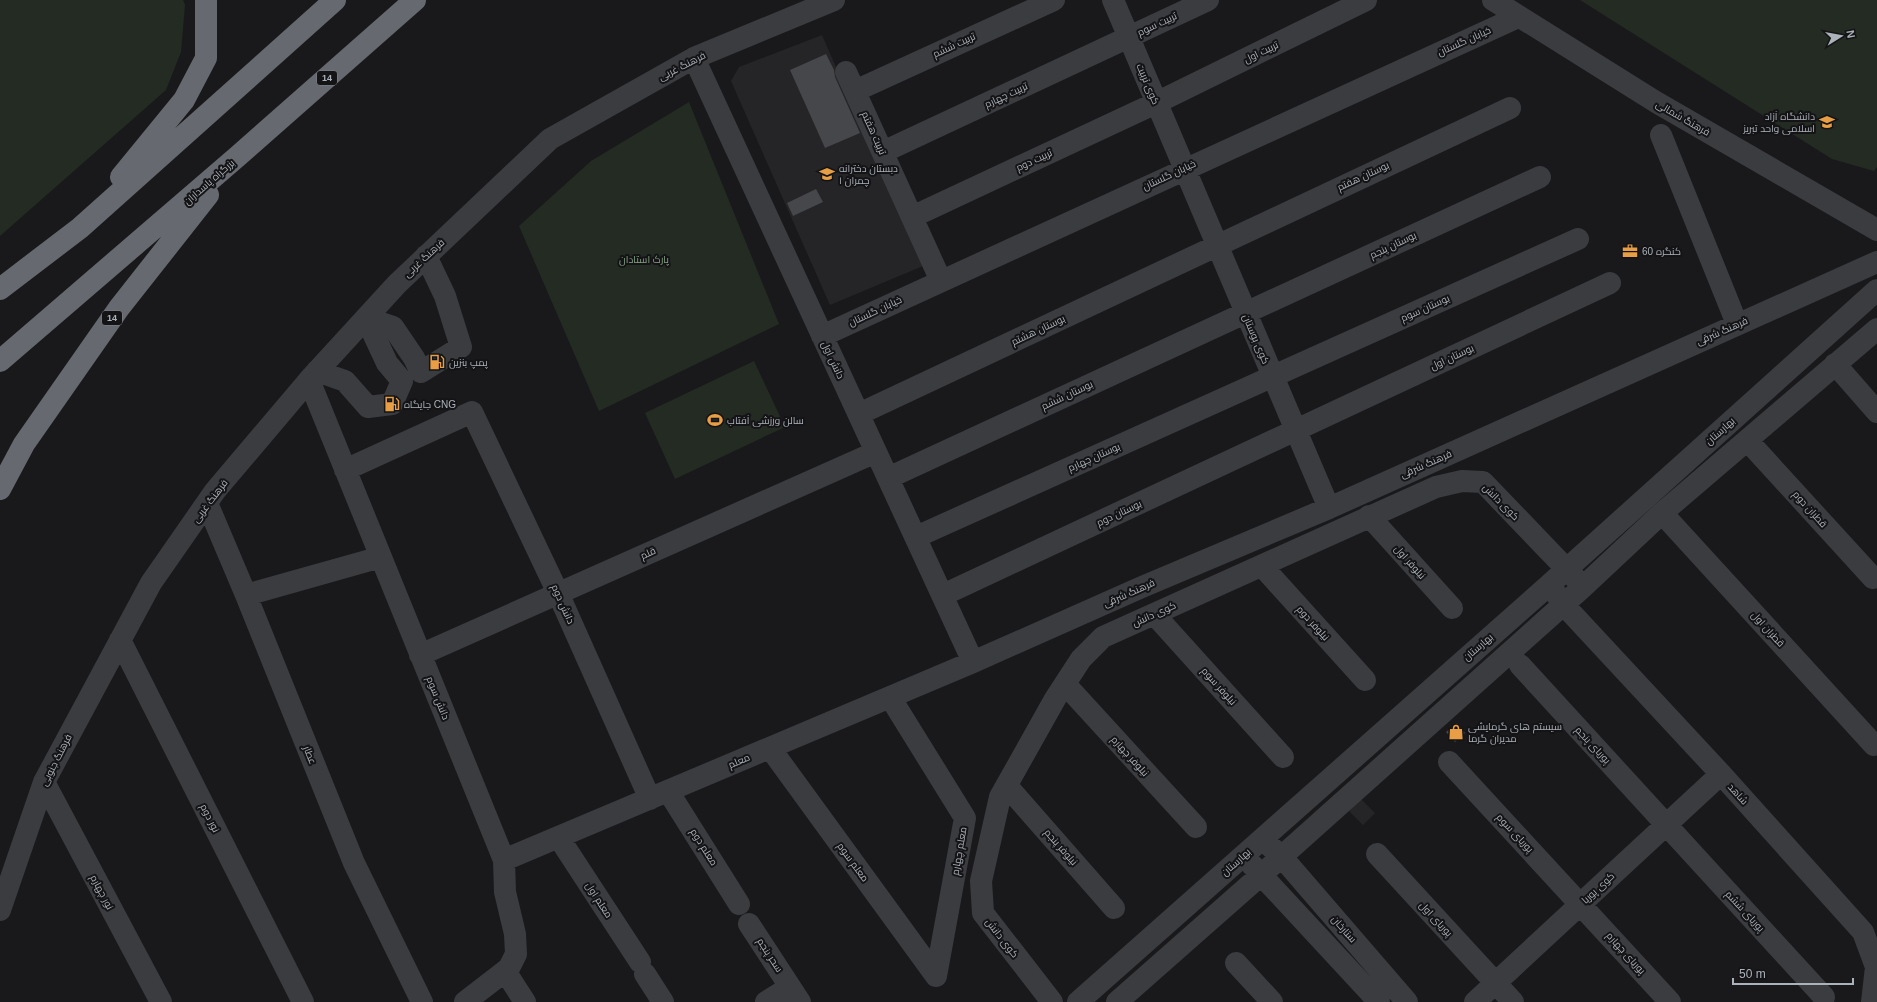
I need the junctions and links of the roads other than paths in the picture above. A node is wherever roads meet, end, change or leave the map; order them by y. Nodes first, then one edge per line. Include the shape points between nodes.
1 (206, 0) edge
2 (335, 0) edge
3 (415, 0) edge
4 (834, 0) edge
5 (1054, 0) edge
6 (1113, 0) edge
7 (1208, 0) edge
8 (1366, 0) edge
9 (1493, 0) edge
10 (1518, 17) junction
11 (1129, 38) junction
12 (694, 58) junction
13 (851, 82) joint
14 (1156, 103) junction
15 (1510, 108) dead end
16 (1661, 135) dead end
17 (883, 152) junction
18 (238, 156) junction
19 (1184, 168) junction
20 (1540, 177) dead end
21 (912, 217) junction
22 (80, 228) junction
23 (1877, 230) edge
24 (1578, 239) dead end
25 (1217, 245) junction
26 (426, 256) junction
27 (1877, 262) edge
28 (941, 281) junction
29 (1610, 283) dead end
30 (0, 288) edge
31 (1877, 290) edge
32 (1245, 313) junction
33 (366, 318) junction
34 (1737, 324) junction
35 (1877, 329) edge
36 (822, 336) junction
37 (0, 361) edge
38 (1835, 364) junction
39 (313, 376) junction
40 (1272, 376) junction
41 (1877, 412) edge
42 (859, 414) junction
43 (1295, 430) junction
44 (1747, 440) junction
45 (876, 452) junction
46 (345, 470) junction
47 (888, 478) junction
48 (0, 489) edge
49 (207, 503) junction
50 (1329, 508) junction
51 (1662, 513) junction
52 (1369, 516) junction
53 (916, 537) junction
54 (381, 557) junction
55 (1262, 566) junction
56 (1566, 569) junction
57 (1873, 578) dead end
58 (1549, 585) junction
59 (1583, 587) junction
60 (558, 593) junction
61 (246, 595) junction
62 (943, 595) junction
63 (1563, 604) junction
64 (1452, 608) dead end
65 (1154, 614) junction
66 (120, 640) junction
67 (420, 655) junction
68 (973, 662) junction
69 (1520, 665) dead end
70 (1365, 680) dead end
71 (1065, 684) junction
72 (890, 697) junction
73 (1874, 745) dead end
74 (770, 748) junction
75 (1283, 757) dead end
76 (1449, 762) dead end
77 (1721, 774) junction
78 (44, 782) junction
79 (1007, 786) junction
80 (659, 795) junction
81 (1666, 825) junction
82 (1196, 828) dead end
83 (559, 838) junction
84 (1261, 838) junction
85 (1377, 854) dead end
86 (1244, 855) junction
87 (1281, 856) junction
88 (504, 860) junction
89 (1261, 875) junction
90 (739, 904) dead end
91 (1581, 904) junction
92 (1114, 908) dead end
93 (0, 910) edge
94 (749, 924) dead end
95 (1236, 963) dead end
96 (505, 971) junction
97 (936, 976) joint
98 (1496, 983) junction
99 (795, 994) edge
100 (1824, 997) dead end
101 (1877, 999) edge
102 (297, 1000) edge
103 (161, 1002) edge
104 (422, 1002) edge
105 (465, 1002) edge
106 (525, 1002) edge
107 (664, 1002) edge
108 (766, 1002) edge
109 (1052, 1002) edge
110 (1078, 1002) edge
111 (1117, 1002) edge
112 (1272, 1002) edge
113 (1379, 1002) edge
114 (1407, 1002) edge
115 (1475, 1002) edge
116 (1513, 1002) edge
117 (1670, 1002) edge
118 (1873, 1002) edge

1 - 22 highway via 206,58 184,100
2 - 22 highway
3 - 18 highway, بزرگراه پاسداران / 14
4 - 12 street, فرهنگ غربی
5 - 13 street, تربیت ششم
6 - 11 street, کوی تربیت
7 - 11 street, تربیت سوم
8 - 14 street, تربیت اول
9 - 10 street, فرهنگ شمالی
10 - 19 street, خیابان گلستان
10 - 23 street, فرهنگ شمالی via 1656,102
11 - 14 street, کوی تربیت
11 - 17 street, تربیت چهارم
12 - 26 street, فرهنگ غربی via 550,139
12 - 36 street, دانش اول
13 - 17 street, تربیت هفتم
14 - 19 street, کوی تربیت
14 - 21 street, تربیت دوم
15 - 25 street, بوستان هفتم
16 - 34 street
17 - 21 street, تربیت هفتم
18 - 37 highway, بزرگراه پاسداران
18 - 48 highway, 14 via 119,308 24,444
19 - 25 street, کوی بوستان
19 - 28 street, خیابان گلستان
20 - 32 street, بوستان پنجم
21 - 28 street, تربیت هفتم
22 - 30 highway
24 - 40 street, بوستان سوم
25 - 32 street, کوی بوستان
25 - 42 street, بوستان هشتم
26 - 33 street, فرهنگ غربی
26 - 33 street via 445,296 461,347 421,372 393,327
27 - 34 street, فرهنگ شرقی
28 - 36 street, خیابان گلستان
29 - 43 street, بوستان اول
31 - 56 street, بهارستان
32 - 40 street, کوی بوستان
32 - 47 street, بوستان ششم
33 - 39 street, فرهنگ غربی
33 - 39 street via 387,363 402,381 392,404 368,407 345,381
34 - 50 street, فرهنگ شرقی
35 - 38 street
36 - 42 street, دانش اول
38 - 41 street
38 - 44 street
39 - 46 street, دانش سوم
39 - 49 street, فرهنگ غربی
40 - 43 street, کوی بوستان
40 - 53 street, بوستان چهارم
42 - 45 street, دانش اول
43 - 50 street, کوی بوستان
43 - 62 street, بوستان دوم
44 - 51 street
44 - 57 street, قطران دوم
45 - 47 street, دانش اول
45 - 60 street, قلم
46 - 54 street, دانش سوم
46 - 60 street, دانش دوم via 472,412
47 - 53 street, دانش اول
49 - 61 street, عطار
49 - 66 street, فرهنگ غربی via 151,584
50 - 68 street, فرهنگ شرقی
51 - 59 street
51 - 73 street, قطران اول
52 - 55 street, کوی دانش
52 - 56 street, کوی دانش via 1436,487 1462,481 1483,482
52 - 64 street, نیلوفر اول
53 - 62 street, دانش اول
54 - 61 street
54 - 67 street, دانش سوم
55 - 65 street, کوی دانش
55 - 70 street, نیلوفر دوم
56 - 58 street, بهارستان
56 - 59 street, کوی دانش
58 - 63 street, شاهد
58 - 84 street, بهارستان
59 - 63 street
60 - 67 street, قلم
60 - 80 street, دانش دوم
61 - 104 street, عطار via 354,863
62 - 68 street, دانش اول
63 - 77 street, شاهد
63 - 87 street
65 - 71 street, کوی دانش via 1103,637 1081,659
65 - 75 street, نیلوفر سوم
66 - 78 street, فرهنگ جنوبی
66 - 102 street, نور دوم
67 - 88 street, دانش سوم
68 - 72 street, معلم
69 - 81 street, پوریای پنجم
71 - 79 street, کوی دانش
71 - 82 street, نیلوفر چهارم
72 - 74 street, معلم
72 - 97 street, معلم چهارم via 965,818
74 - 80 street, معلم
74 - 97 street, معلم سوم
76 - 91 street, پوریای سوم
77 - 81 street, کوی پوریا
77 - 118 street, شاهد via 1863,932 1876,966
78 - 93 street, فرهنگ جنوبی
78 - 103 street, نور چهارم
79 - 92 street, نیلوفر پنجم
79 - 109 street, کوی دانش via 1000,797 981,881 983,913
80 - 83 street, معلم
80 - 90 street, معلم دوم
81 - 91 street, کوی پوریا
81 - 100 street, پوریای ششم
83 - 88 street, معلم
83 - 107 street, معلم اول
84 - 86 street, بهارستان
84 - 87 street, ستارخان
85 - 98 street, پوریای اول
86 - 89 street
86 - 110 street, بهارستان
87 - 89 street
87 - 114 street, ستارخان
88 - 96 street, دانش سوم via 506,892 515,934 516,954
89 - 111 street
89 - 113 street
91 - 98 street, کوی پوریا
91 - 117 street, پوریای چهارم
94 - 99 street, سحر پنجم
95 - 112 street
96 - 105 street, دانش سوم
96 - 106 street
98 - 115 street, کوی پوریا
98 - 116 street, پوریای اول
99 - 108 street
101 - 118 street

